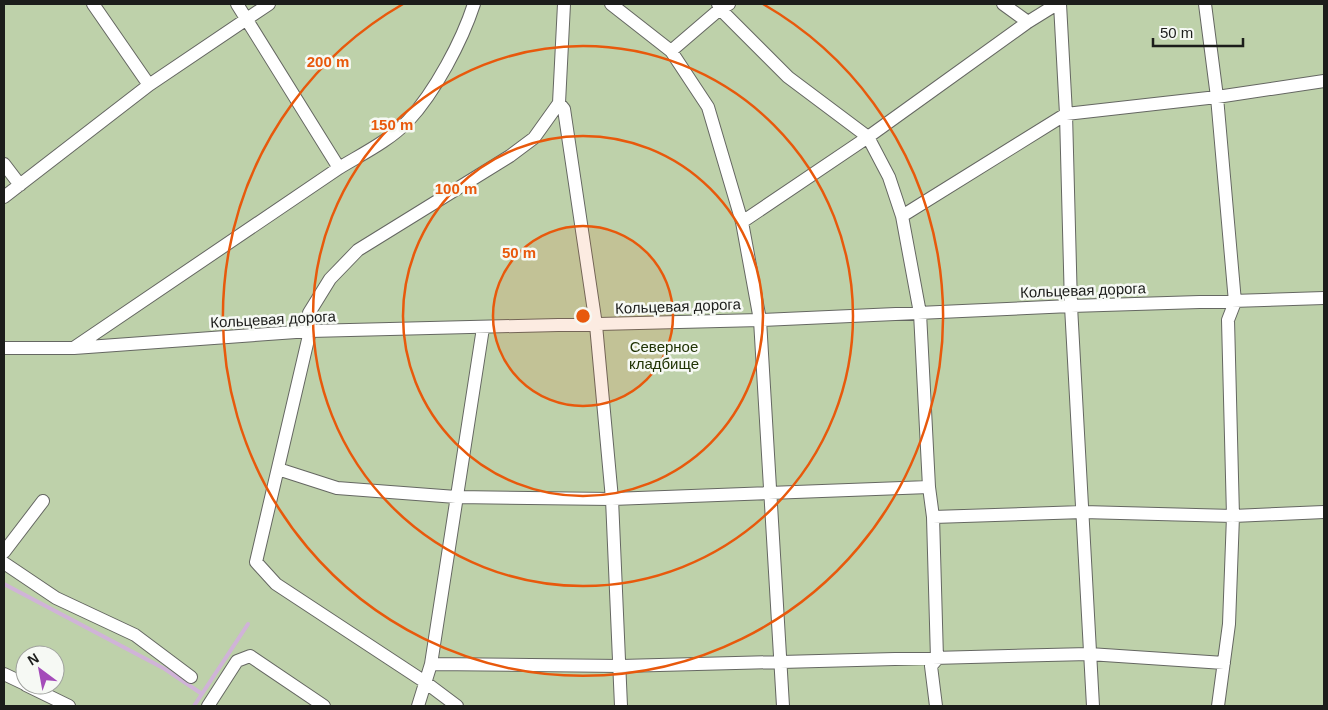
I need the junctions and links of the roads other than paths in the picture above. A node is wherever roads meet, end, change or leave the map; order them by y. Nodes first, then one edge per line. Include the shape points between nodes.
1 (93, 4) edge
2 (237, 4) edge
3 (269, 4) edge
4 (474, 4) edge
5 (564, 4) edge
6 (611, 4) edge
7 (1002, 4) edge
8 (1058, 4) edge
9 (1205, 4) edge
10 (722, 5) edge
11 (247, 20) junction
12 (1028, 22) junction
13 (671, 51) junction
14 (1324, 81) edge
15 (149, 85) junction
16 (1217, 97) junction
17 (559, 103) junction
18 (1066, 114) junction
19 (868, 137) junction
20 (4, 164) edge
21 (339, 168) junction
22 (20, 185) junction
23 (4, 197) edge
24 (902, 216) junction
25 (742, 222) junction
26 (1324, 298) edge
27 (1235, 302) junction
28 (1070, 306) junction
29 (920, 313) junction
30 (760, 320) junction
31 (596, 325) junction
32 (483, 328) junction
33 (310, 331) junction
34 (4, 348) edge
35 (74, 348) junction
36 (278, 469) junction
37 (929, 487) junction
38 (770, 493) junction
39 (456, 497) junction
40 (612, 499) junction
41 (43, 501) dead end
42 (1083, 512) junction
43 (1324, 512) edge
44 (1233, 516) junction
45 (933, 517) junction
46 (4, 552) edge
47 (4, 563) edge
48 (1089, 654) junction
49 (937, 658) junction
50 (781, 662) junction
51 (1224, 663) junction
52 (431, 664) junction
53 (621, 666) junction
54 (190, 677) dead end
55 (425, 682) junction
56 (46, 695) edge
57 (69, 706) edge
58 (208, 706) edge
59 (324, 706) edge
60 (418, 706) edge
61 (457, 706) edge
62 (621, 706) edge
63 (783, 706) edge
64 (936, 706) edge
65 (1092, 706) edge
66 (1218, 706) edge

1 - 15 lane
2 - 11 lane
3 - 11 lane
4 - 21 lane via 453,52 430,92 408,121 382,142
5 - 17 lane
6 - 13 lane
7 - 12 lane
8 - 12 lane
8 - 18 lane
9 - 16 lane
10 - 13 lane
10 - 19 lane via 788,77
11 - 15 lane
11 - 21 lane
12 - 19 lane
13 - 25 lane via 708,108
14 - 16 lane
15 - 22 lane
16 - 18 lane
16 - 27 lane
17 - 31 lane via 564,109
17 - 33 lane via 534,138 510,156 358,250 330,279 308,312
18 - 24 lane
18 - 28 lane
19 - 24 lane via 889,177
19 - 25 lane
20 - 22 lane
21 - 35 lane
22 - 23 lane
24 - 29 lane
25 - 30 lane
26 - 27 lane, Кольцевая дорога
27 - 28 lane, Кольцевая дорога
27 - 44 lane via 1228,320
28 - 29 lane, Кольцевая дорога
28 - 42 lane
29 - 30 lane, Кольцевая дорога
29 - 37 lane
30 - 31 lane, Кольцевая дорога
30 - 38 lane
31 - 32 lane, Кольцевая дорога
31 - 40 lane
32 - 33 lane, Кольцевая дорога
32 - 39 lane
33 - 35 lane, Кольцевая дорога
33 - 36 lane
34 - 35 lane, Кольцевая дорога
36 - 39 lane via 337,488
36 - 55 lane via 256,562 276,584
37 - 38 lane
37 - 45 lane
38 - 40 lane
38 - 50 lane
39 - 40 lane
39 - 52 lane
40 - 53 lane
41 - 46 lane
42 - 44 lane
42 - 45 lane
42 - 48 lane
43 - 44 lane
44 - 51 lane via 1229,624
45 - 49 lane
47 - 54 lane via 56,598 135,635
48 - 49 lane
48 - 51 lane
48 - 65 lane
49 - 50 lane
49 - 64 lane via 931,666
50 - 53 lane
50 - 63 lane
51 - 66 lane
52 - 53 lane
52 - 55 lane
53 - 62 lane
55 - 60 lane
55 - 61 lane
56 - 57 lane
58 - 59 lane via 237,661 250,656

